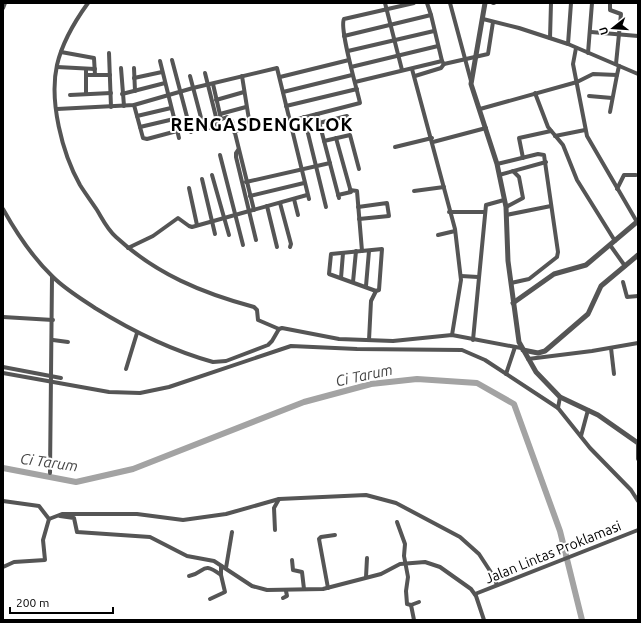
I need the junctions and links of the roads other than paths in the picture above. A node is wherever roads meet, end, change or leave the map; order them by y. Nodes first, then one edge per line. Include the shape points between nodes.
1 (6, 3) edge
2 (88, 3) edge
3 (385, 3) edge
4 (412, 3) edge
5 (427, 3) edge
6 (450, 3) edge
7 (485, 3) edge
8 (551, 3) edge
9 (571, 3) edge
10 (592, 3) edge
11 (610, 3) edge
12 (3, 8) edge
13 (388, 9) junction
14 (431, 15) junction
15 (483, 19) junction
16 (493, 22) junction
17 (390, 25) junction
18 (434, 31) junction
19 (590, 32) junction
20 (619, 34) junction
21 (344, 36) junction
22 (638, 36) edge
23 (550, 38) junction
24 (395, 41) junction
25 (568, 44) junction
26 (438, 46) junction
27 (576, 48) junction
28 (348, 51) junction
29 (61, 52) junction
30 (109, 53) dead end
31 (588, 53) junction
32 (398, 56) junction
33 (477, 56) junction
34 (464, 58) junction
35 (172, 60) dead end
36 (349, 60) junction
37 (160, 61) dead end
38 (443, 63) junction
39 (617, 65) junction
40 (56, 67) junction
41 (351, 67) junction
42 (121, 68) dead end
43 (134, 68) dead end
44 (95, 69) junction
45 (412, 69) junction
46 (86, 70) junction
47 (402, 70) junction
48 (162, 72) junction
49 (204, 73) dead end
50 (638, 74) edge
51 (95, 75) junction
52 (110, 75) junction
53 (352, 75) junction
54 (617, 75) junction
55 (86, 76) junction
56 (190, 76) dead end
57 (242, 76) junction
58 (415, 76) junction
59 (280, 77) junction
60 (134, 78) junction
61 (355, 82) junction
62 (577, 82) junction
63 (165, 84) junction
64 (213, 84) junction
65 (471, 84) junction
66 (207, 85) junction
67 (193, 88) junction
68 (357, 88) junction
69 (135, 91) junction
70 (180, 92) junction
71 (244, 92) junction
72 (283, 92) junction
73 (111, 93) junction
74 (535, 93) junction
75 (86, 94) junction
76 (122, 94) junction
77 (70, 95) dead end
78 (167, 95) junction
79 (589, 96) dead end
80 (612, 98) junction
81 (216, 100) junction
82 (134, 105) junction
83 (124, 106) junction
84 (286, 106) junction
85 (111, 107) junction
86 (246, 107) junction
87 (171, 108) junction
88 (56, 109) junction
89 (480, 109) junction
90 (610, 112) dead end
91 (317, 114) junction
92 (137, 116) junction
93 (348, 116) dead end
94 (304, 117) junction
95 (219, 118) junction
96 (174, 119) junction
97 (290, 121) junction
98 (319, 123) junction
99 (140, 127) junction
100 (486, 128) junction
101 (585, 130) junction
102 (177, 131) junction
103 (551, 131) junction
104 (191, 132) dead end
105 (234, 132) junction
106 (555, 136) junction
107 (179, 138) dead end
108 (336, 138) junction
109 (432, 140) junction
110 (324, 141) junction
111 (395, 147) dead end
112 (238, 150) junction
113 (220, 155) dead end
114 (523, 158) junction
115 (546, 162) junction
116 (330, 163) junction
117 (497, 164) junction
118 (316, 166) junction
119 (301, 169) junction
120 (359, 169) dead end
121 (512, 171) junction
122 (499, 174) junction
123 (212, 175) dead end
124 (636, 175) dead end
125 (202, 179) dead end
126 (246, 182) junction
127 (304, 183) junction
128 (189, 188) dead end
129 (444, 188) junction
130 (617, 189) junction
131 (350, 190) junction
132 (414, 191) dead end
133 (250, 196) junction
134 (294, 199) junction
135 (504, 200) junction
136 (280, 202) junction
137 (267, 206) junction
138 (551, 206) junction
139 (326, 207) dead end
140 (358, 207) junction
141 (506, 207) junction
142 (3, 209) edge
143 (254, 210) junction
144 (249, 211) junction
145 (449, 212) junction
146 (485, 212) junction
147 (298, 215) dead end
148 (506, 215) junction
149 (236, 216) junction
150 (224, 219) junction
151 (359, 220) junction
152 (211, 222) junction
153 (637, 222) edge
154 (197, 225) junction
155 (455, 231) junction
156 (215, 234) dead end
157 (438, 234) dead end
158 (229, 235) dead end
159 (256, 240) dead end
160 (613, 243) junction
161 (243, 245) dead end
162 (277, 246) dead end
163 (290, 247) dead end
164 (128, 248) junction
165 (362, 251) junction
166 (369, 251) junction
167 (356, 252) junction
168 (343, 253) junction
169 (638, 255) edge
170 (625, 266) junction
171 (461, 276) junction
172 (52, 277) junction
173 (478, 277) junction
174 (341, 278) junction
175 (353, 282) junction
176 (623, 282) dead end
177 (511, 283) junction
178 (366, 286) junction
179 (376, 291) junction
180 (638, 296) edge
181 (638, 302) edge
182 (513, 303) junction
183 (3, 317) edge
184 (53, 320) junction
185 (279, 329) junction
186 (137, 333) junction
187 (452, 335) junction
188 (53, 340) junction
189 (369, 340) junction
190 (473, 340) junction
191 (68, 342) dead end
192 (638, 343) edge
193 (520, 348) junction
194 (611, 348) junction
195 (528, 359) junction
196 (3, 367) edge
197 (126, 369) dead end
198 (3, 373) edge
199 (506, 374) junction
200 (614, 374) dead end
201 (51, 377) junction
202 (61, 378) dead end
203 (51, 382) junction
204 (560, 397) junction
205 (558, 408) junction
206 (588, 410) junction
207 (581, 436) junction
208 (638, 443) edge
209 (638, 459) edge
210 (50, 472) dead end
211 (279, 499) junction
212 (3, 501) edge
213 (638, 501) edge
214 (56, 516) junction
215 (48, 520) junction
216 (397, 522) dead end
217 (275, 530) dead end
218 (638, 530) edge
219 (232, 532) dead end
220 (335, 535) dead end
221 (367, 558) dead end
222 (292, 560) dead end
223 (405, 563) junction
224 (221, 566) junction
225 (3, 567) edge
226 (226, 568) junction
227 (221, 575) junction
228 (189, 576) dead end
229 (366, 578) junction
230 (497, 585) junction
231 (328, 588) junction
232 (304, 589) junction
233 (286, 591) junction
234 (476, 595) junction
235 (283, 598) dead end
236 (210, 599) dead end
237 (419, 602) dead end
238 (410, 605) junction
239 (414, 620) edge
240 (484, 620) edge

1 - 12 street
2 - 29 street via 74,24
3 - 13 street
4 - 13 street
5 - 14 street
6 - 34 street
7 - 15 street
8 - 23 street
9 - 25 street
10 - 19 street
11 - 20 street via 610,10 620,13
13 - 17 street
13 - 21 street via 344,19
14 - 17 street
14 - 18 street
15 - 16 street
15 - 33 street
16 - 23 street
16 - 33 street via 489,53
17 - 21 street
17 - 24 street
18 - 24 street
18 - 26 street
19 - 20 street
19 - 31 street
20 - 22 street
20 - 39 street
21 - 28 street
23 - 25 street
24 - 28 street
24 - 32 street
25 - 27 street
26 - 32 street
26 - 38 street
27 - 31 street
27 - 62 street via 573,61
28 - 36 street
29 - 40 street
29 - 44 street via 94,58
30 - 52 street
31 - 39 street
32 - 41 street
32 - 47 street
33 - 34 street
33 - 65 street
34 - 38 street
34 - 65 street
35 - 70 street
36 - 41 street
36 - 59 street
37 - 48 street
38 - 45 street
38 - 58 street via 441,68
39 - 50 street
39 - 54 street
40 - 46 street
40 - 88 street
41 - 53 street
42 - 76 street
43 - 60 street
44 - 46 street
44 - 51 street
45 - 47 street
45 - 58 street
46 - 55 street
47 - 61 street
48 - 60 street
48 - 63 street
49 - 66 street
51 - 52 street
51 - 55 street
52 - 73 street
53 - 61 street
53 - 72 street
54 - 62 street via 593,74
54 - 80 street
55 - 75 street
56 - 67 street
57 - 59 street via 278,68
57 - 64 street
57 - 71 street
58 - 109 street
59 - 72 street
60 - 69 street
61 - 68 street
62 - 74 street
62 - 101 street
63 - 69 street
63 - 78 street
64 - 66 street
64 - 81 street
65 - 89 street
66 - 67 street
66 - 95 street
67 - 70 street
67 - 95 street via 203,127 206,129 216,126
68 - 84 street
68 - 91 street via 360,103
69 - 76 street
70 - 78 street
70 - 104 street
71 - 81 street
71 - 86 street
72 - 84 street
73 - 75 street
73 - 85 street
74 - 89 street
74 - 103 street
75 - 77 street
76 - 83 street
78 - 82 street
78 - 87 street
79 - 80 street
80 - 90 street
81 - 95 street
82 - 83 street
82 - 92 street
83 - 85 street
84 - 97 street
85 - 88 street
86 - 95 street
86 - 105 street via 250,126
87 - 92 street
87 - 96 street
88 - 164 street via 66,150 80,185 107,228
89 - 100 street
91 - 94 street
91 - 98 street
92 - 99 street
93 - 98 street
94 - 97 street
94 - 118 street
95 - 105 street via 230,118
96 - 99 street
96 - 102 street
97 - 119 street
98 - 110 street
99 - 102 street via 145,139
100 - 109 street
100 - 117 street
101 - 106 street
101 - 130 street
102 - 107 street
103 - 106 street
103 - 114 street via 519,138
105 - 112 street
106 - 160 street via 564,145 577,180
108 - 110 street
108 - 120 street via 350,135
108 - 131 street
109 - 111 street
109 - 129 street
110 - 116 street
112 - 126 street
112 - 144 street via 236,157
113 - 149 street
114 - 115 street via 541,153
114 - 117 street
115 - 121 street
115 - 138 street
116 - 118 street
116 - 131 street via 338,196
117 - 122 street
118 - 119 street
118 - 139 street
119 - 126 street
119 - 127 street
121 - 122 street
121 - 141 street via 519,178 523,198
122 - 135 street
123 - 150 street
124 - 130 street via 624,175
125 - 152 street
126 - 133 street
127 - 133 street
127 - 134 street via 308,197
128 - 154 street
129 - 132 street
129 - 145 street
130 - 153 street
131 - 140 street via 357,191
133 - 143 street
134 - 136 street
134 - 147 street
135 - 141 street
135 - 146 street via 487,203
136 - 137 street
136 - 163 street
137 - 143 street
137 - 162 street
138 - 148 street
138 - 177 street via 558,256 529,280
140 - 151 street
140 - 151 street via 387,203 389,216
141 - 148 street
142 - 172 street via 34,256
143 - 144 street
144 - 149 street
144 - 159 street
145 - 146 street
145 - 155 street
146 - 173 street
148 - 177 street
149 - 150 street
149 - 161 street
150 - 152 street
150 - 158 street
151 - 165 street
152 - 154 street
152 - 156 street
153 - 160 street
154 - 164 street via 189,226 178,218 153,236
155 - 157 street
155 - 171 street
160 - 170 street
160 - 182 street via 583,268 554,274
164 - 185 street via 190,286 255,308 258,320
165 - 166 street
165 - 167 street
166 - 178 street
166 - 179 street via 382,249 379,290
167 - 168 street
167 - 175 street
168 - 174 street
168 - 174 street via 331,254 329,274
169 - 170 street
170 - 193 street via 601,286 588,314 546,351 538,353
171 - 173 street
171 - 187 street
172 - 184 street
172 - 186 street via 83,300
173 - 190 street
174 - 175 street
175 - 178 street
176 - 180 street via 627,297
177 - 182 street
178 - 179 street
179 - 189 street via 371,301
180 - 181 street
182 - 193 street
183 - 184 street
184 - 188 street
185 - 186 street via 269,345 226,361 216,362 174,349
185 - 189 street via 286,328 331,338
186 - 197 street
187 - 189 street via 398,341
187 - 190 street
188 - 191 street
188 - 201 street
190 - 193 street
192 - 194 street
193 - 195 street
193 - 199 street
194 - 195 street
194 - 200 street
195 - 204 street via 542,380
196 - 201 street
198 - 203 street
199 - 203 street via 481,357 457,349 293,346 169,387 140,393 109,392
199 - 205 street
201 - 202 street
201 - 203 street
203 - 210 street
204 - 205 street
204 - 206 street
205 - 207 street
206 - 207 street
206 - 208 street
207 - 213 street
208 - 209 street
211 - 214 street via 226,514 183,520 137,514
211 - 217 street via 274,510
211 - 230 street via 366,495 392,502 450,530 466,541 479,554
212 - 215 street via 39,506
214 - 215 street
214 - 224 street via 74,518 77,532 150,537 183,555 214,561
215 - 225 street via 43,540 45,560 14,562
216 - 223 street via 405,544
218 - 230 street, Jalan Lintas Proklamasi
219 - 226 street
220 - 231 street via 319,539
221 - 229 street
222 - 232 street via 293,570 302,572
223 - 229 street
223 - 234 street via 422,561 433,564
223 - 238 street via 408,577 407,604
224 - 226 street
224 - 227 street
226 - 233 street via 256,588
227 - 228 street via 206,567 196,575
227 - 236 street via 225,592
229 - 231 street
230 - 234 street, Jalan Lintas Proklamasi
231 - 232 street
232 - 233 street
233 - 235 street
234 - 240 street, Jalan Lintas Proklamasi
237 - 238 street
238 - 239 street

